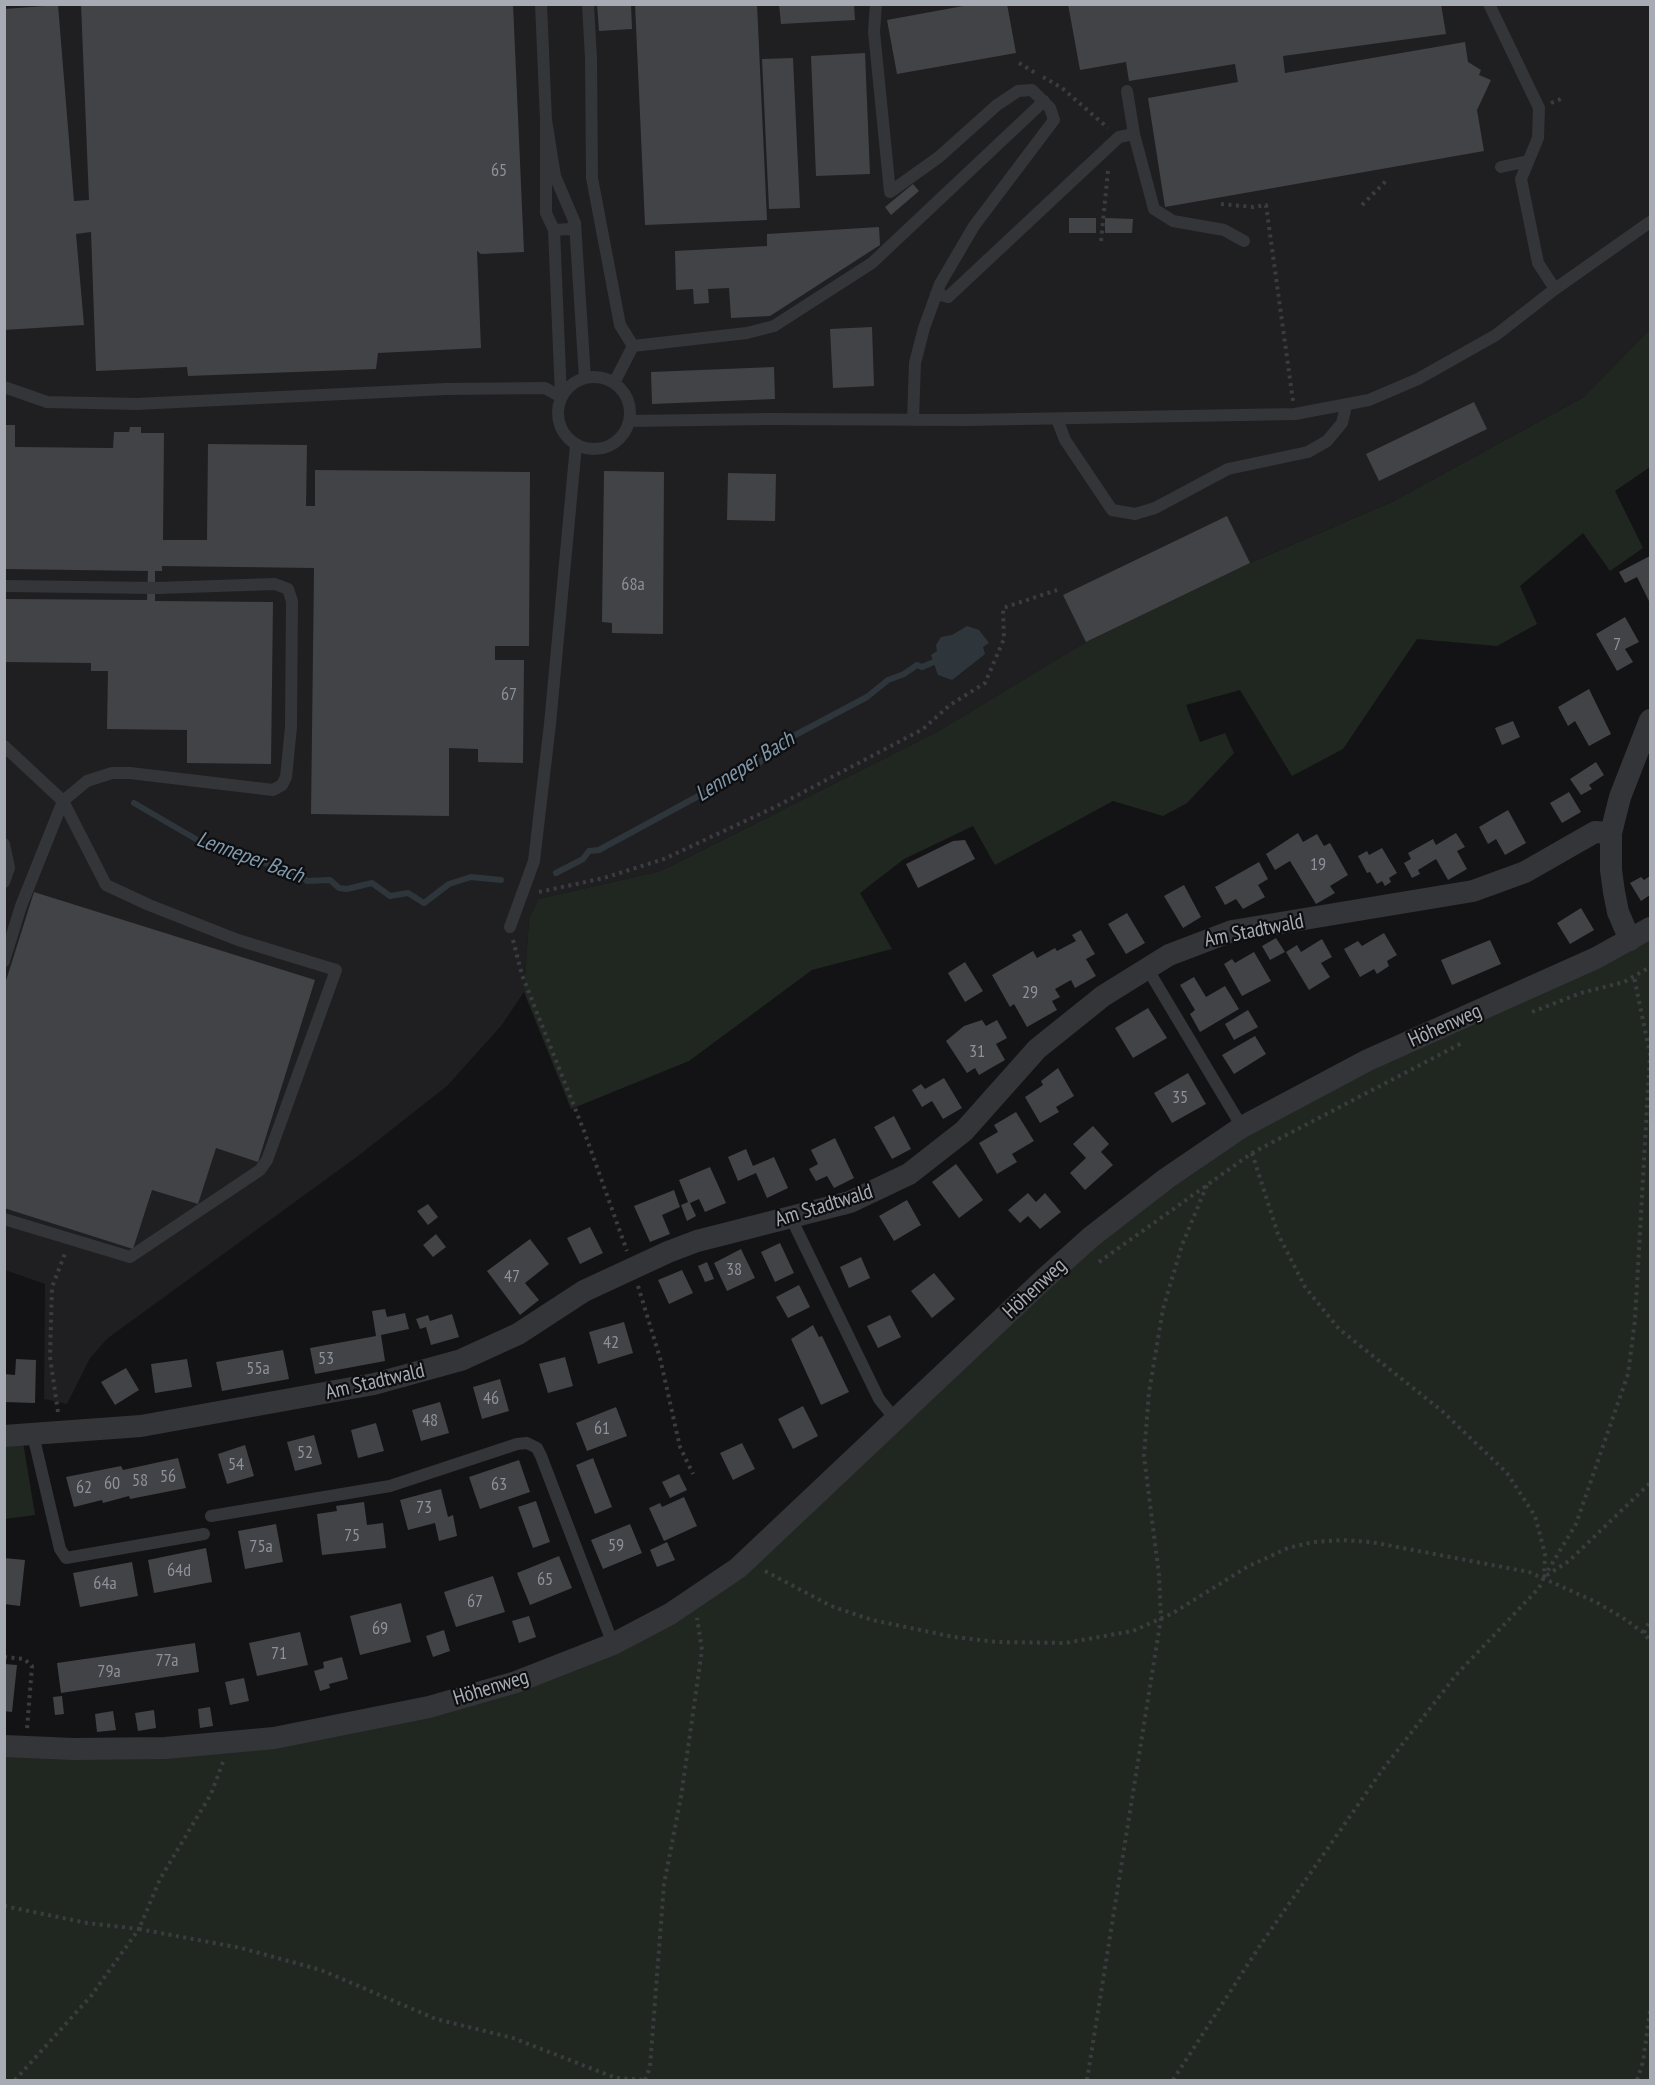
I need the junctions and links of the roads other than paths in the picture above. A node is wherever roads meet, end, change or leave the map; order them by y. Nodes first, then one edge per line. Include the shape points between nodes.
1 (541, 4) edge
2 (588, 4) edge
3 (876, 4) edge
4 (1489, 4) edge
5 (1126, 91) dead end
6 (1044, 100) junction
7 (546, 120) junction
8 (1134, 134) junction
9 (1528, 161) junction
10 (1501, 167) dead end
11 (1650, 222) edge
12 (574, 224) junction
13 (554, 230) junction
14 (1244, 241) dead end
15 (1555, 289) junction
16 (936, 294) junction
17 (633, 346) junction
18 (585, 378) junction
19 (614, 383) junction
20 (4, 387) edge
21 (561, 397) junction
22 (1346, 406) junction
23 (1057, 419) junction
24 (913, 420) junction
25 (629, 421) junction
26 (576, 445) junction
27 (4, 586) edge
28 (1650, 720) edge
29 (4, 746) edge
30 (63, 801) junction
31 (1611, 833) junction
32 (4, 843) edge
33 (4, 882) edge
34 (510, 927) road end
35 (1650, 928) edge
36 (1630, 940) junction
37 (4, 961) edge
38 (1147, 968) junction
39 (1242, 1127) junction
40 (791, 1218) junction
41 (4, 1219) edge
42 (896, 1420) junction
43 (33, 1435) junction
44 (4, 1436) edge
45 (211, 1516) dead end
46 (204, 1534) dead end
47 (613, 1644) junction
48 (15, 1747) edge

1 - 7 lane
2 - 17 lane via 592,178 620,325
3 - 6 lane via 874,32 890,192 1018,91 1032,90
4 - 9 lane via 1539,108 1538,138
5 - 8 lane
6 - 16 lane via 1054,120 974,226 953,257
6 - 17 lane via 872,263 774,326 747,333
7 - 12 lane via 555,176
7 - 13 lane via 546,205
8 - 14 lane via 1148,196 1159,214 1173,221 1224,230
8 - 16 lane via 1119,137 948,297
9 - 10 lane
9 - 15 lane via 1521,179 1527,217 1538,263
11 - 15 lane
12 - 13 lane via 570,230
12 - 18 lane
13 - 21 lane
15 - 22 lane via 1529,312 1465,354 1418,379
16 - 24 lane via 915,363
17 - 19 lane
18 - 19 lane
18 - 21 lane via 571,385
19 - 25 lane via 628,400
20 - 21 lane via 47,402 136,404 446,389 545,388
21 - 26 lane via 559,424
22 - 23 lane via 1295,414
22 - 23 lane via 1342,423 1327,441 1308,452 1228,469 1155,508 1135,514 1112,510 1065,440
23 - 24 lane
24 - 25 lane
25 - 26 lane via 625,432 609,447 598,450
26 - 34 lane via 534,861
27 - 30 lane via 159,588 275,584 288,589 292,601 291,728 282,785 273,790 112,773 87,780
28 - 31 street via 1620,796
29 - 30 lane
30 - 37 lane via 21,906
30 - 41 lane via 105,885 238,940 336,970 260,1170 130,1257
31 - 36 street via 1614,892
31 - 38 street, Am Stadtwald via 1595,832 1525,872 1473,891 1232,932 1193,944
32 - 33 lane via 9,868
35 - 36 street, Höhenweg
36 - 39 street, Höhenweg via 1368,1060
38 - 39 lane
38 - 40 street, Am Stadtwald via 1103,996 1037,1049 964,1131 928,1161 870,1194
39 - 42 street, Höhenweg via 1091,1237
40 - 42 lane via 879,1399
40 - 43 street, Am Stadtwald via 697,1241 632,1267 491,1347 417,1373 184,1419
42 - 47 street, Höhenweg via 747,1559 690,1601
43 - 44 street, Am Stadtwald
43 - 46 lane via 60,1549 66,1558
45 - 47 lane via 390,1486 527,1443 537,1448 541,1456
47 - 48 street, Höhenweg via 516,1682 429,1707 323,1729 165,1748

